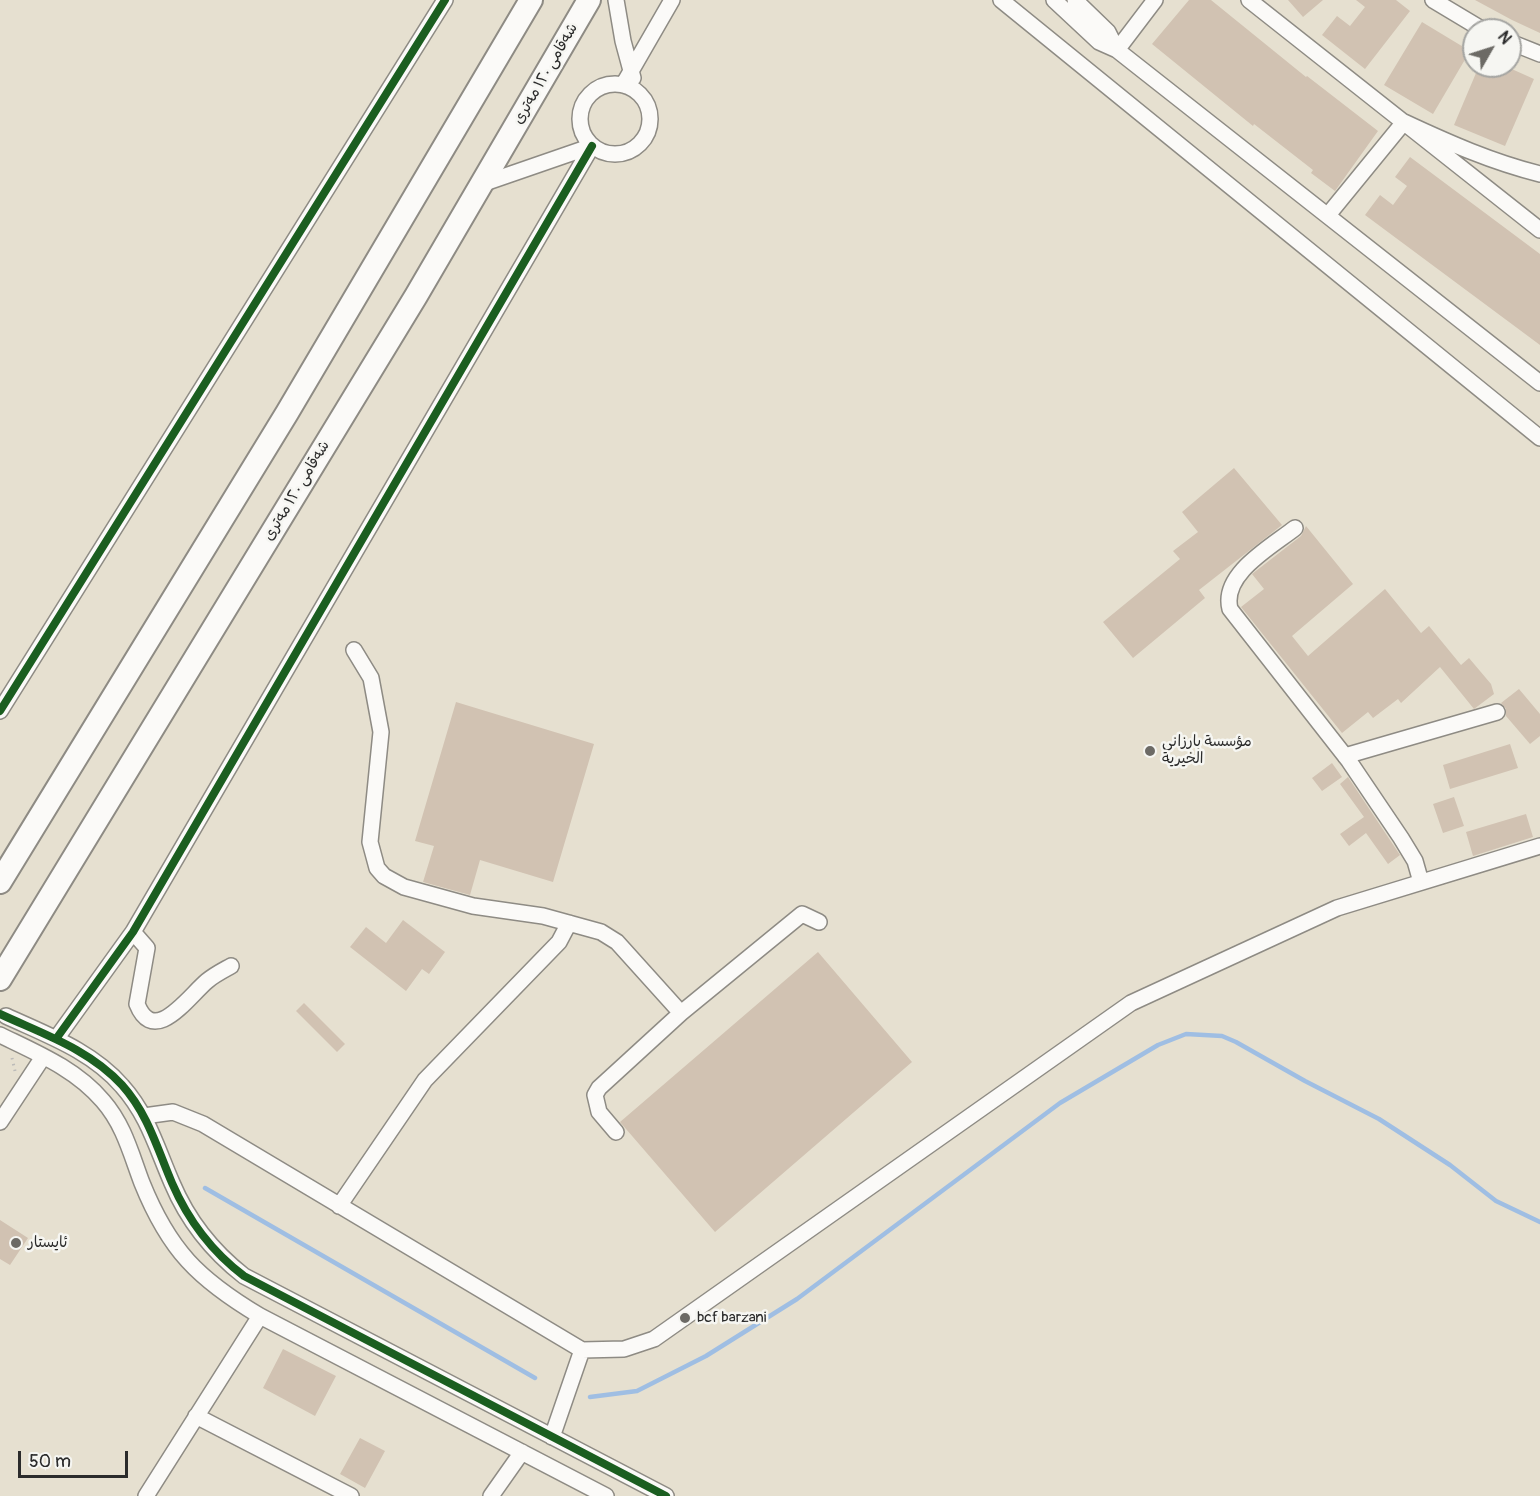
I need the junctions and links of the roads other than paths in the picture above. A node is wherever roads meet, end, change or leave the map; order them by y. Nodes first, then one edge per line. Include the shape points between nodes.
1 (445, 0) edge
2 (531, 0) edge
3 (589, 0) edge
4 (616, 0) edge
5 (672, 0) edge
6 (1000, 0) edge
7 (1054, 0) edge
8 (1075, 0) edge
9 (1155, 0) edge
10 (1249, 0) edge
11 (1433, 0) edge
12 (1464, 18) edge
13 (1522, 47) edge
14 (1117, 50) junction
15 (1540, 54) edge
16 (627, 78) junction
17 (1404, 122) junction
18 (592, 146) junction
19 (1540, 174) edge
20 (482, 184) junction
21 (1328, 215) junction
22 (1540, 230) edge
23 (1540, 383) edge
24 (1540, 438) edge
25 (1295, 528) dead end
26 (354, 650) dead end
27 (0, 711) edge
28 (1497, 712) dead end
29 (1346, 756) junction
30 (1540, 846) edge
31 (0, 882) edge
32 (1421, 882) junction
33 (819, 922) dead end
34 (569, 923) junction
35 (133, 932) junction
36 (231, 966) dead end
37 (0, 979) edge
38 (681, 1013) junction
39 (6, 1016) dead end
40 (0, 1035) edge
41 (56, 1039) junction
42 (43, 1057) junction
43 (144, 1116) junction
44 (0, 1122) edge
45 (616, 1132) dead end
46 (339, 1206) junction
47 (260, 1316) junction
48 (582, 1350) junction
49 (196, 1416) junction
50 (552, 1437) junction
51 (522, 1452) junction
52 (149, 1495) edge
53 (351, 1496) edge
54 (491, 1496) edge
55 (606, 1496) edge
56 (666, 1496) edge

1 - 27 street
2 - 31 highway via 287,413
3 - 20 highway, شەقامی ١٢٠ مەتری
4 - 16 street
5 - 16 street
6 - 24 street
7 - 14 street via 1099,42
8 - 14 street via 1108,32
9 - 14 street
10 - 17 street
11 - 12 street
13 - 15 street
14 - 21 street
16 - 18 street via 596,89 582,106 580,128
16 - 18 street via 650,113 646,137 638,147 621,154 603,153
17 - 19 street via 1484,157
17 - 21 street
17 - 22 street
18 - 20 street
18 - 35 street
20 - 37 highway, شەقامی ١٢٠ مەتری
21 - 23 street
25 - 29 street via 1249,565 1230,588 1227,599 1236,619
26 - 34 street via 371,678 381,732 370,842 377,868 404,887 473,906
28 - 29 street
29 - 32 street via 1401,838
30 - 32 street
32 - 48 street via 1337,908 1131,1003 654,1339 624,1349
33 - 38 street via 802,914
34 - 38 street via 601,932 617,942
34 - 46 street via 559,942 425,1080
35 - 36 street via 147,948 137,1004 146,1019 154,1022 174,1013 206,982
35 - 41 street
38 - 45 street via 595,1095 599,1112
39 - 41 street
40 - 42 street
41 - 43 street via 102,1067
42 - 44 street
42 - 47 street via 86,1083 118,1122 148,1198 177,1249 206,1280
43 - 46 street via 173,1112 203,1124
43 - 50 street via 172,1184 196,1227 237,1271
46 - 48 street
47 - 49 street
47 - 51 street
48 - 50 street
49 - 52 street
49 - 53 street
50 - 56 street
51 - 54 street
51 - 55 street

